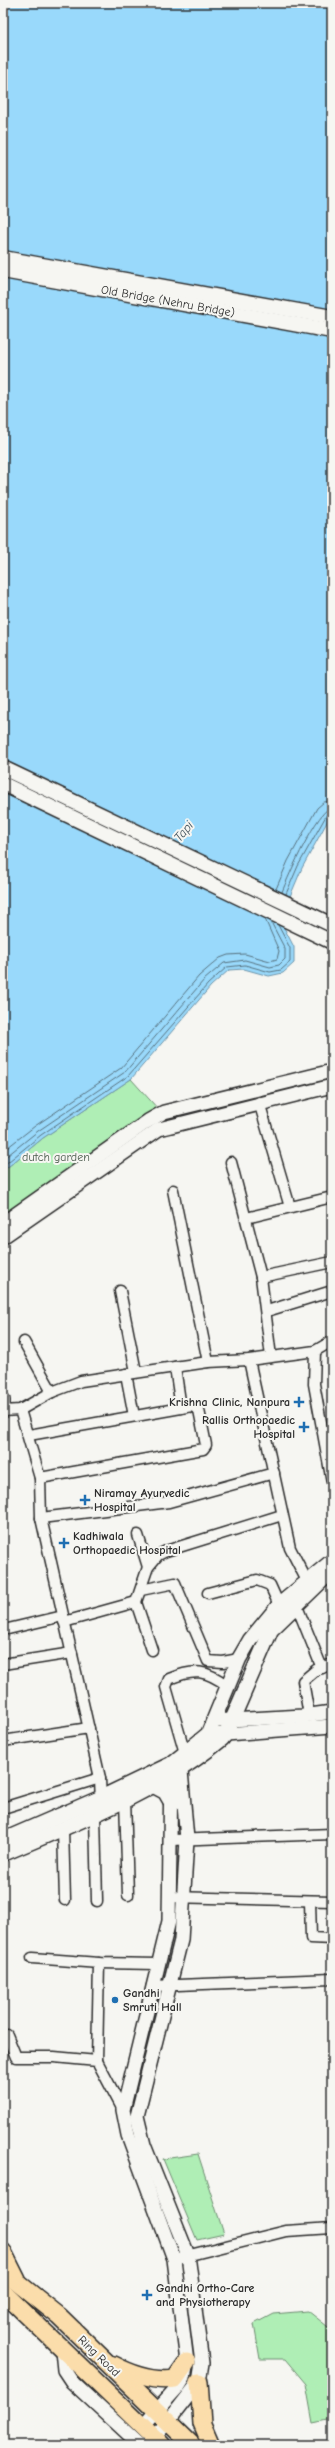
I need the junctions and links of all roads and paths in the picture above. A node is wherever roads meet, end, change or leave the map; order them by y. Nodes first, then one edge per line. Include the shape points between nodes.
1 (3, 258) edge
2 (3, 271) edge
3 (332, 317) edge
4 (332, 331) edge
5 (3, 768) edge
6 (3, 784) edge
7 (332, 925) edge
8 (332, 942) edge
9 (332, 1071) edge
10 (332, 1086) edge
11 (259, 1102) junction
12 (231, 1162) dead end
13 (173, 1190) dead end
14 (332, 1197) edge
15 (290, 1207) junction
16 (246, 1218) junction
17 (3, 1223) edge
18 (3, 1237) edge
19 (332, 1262) edge
20 (260, 1276) junction
21 (120, 1291) dead end
22 (332, 1291) edge
23 (267, 1311) junction
24 (332, 1341) edge
25 (24, 1342) dead end
26 (315, 1351) junction
27 (271, 1357) junction
28 (249, 1360) junction
29 (208, 1362) junction
30 (174, 1367) junction
31 (131, 1373) junction
32 (52, 1392) junction
33 (3, 1400) edge
34 (181, 1408) junction
35 (20, 1410) junction
36 (3, 1411) edge
37 (134, 1416) junction
38 (29, 1435) junction
39 (274, 1473) junction
40 (40, 1478) junction
41 (332, 1482) edge
42 (282, 1515) junction
43 (41, 1518) junction
44 (138, 1535) dead end
45 (332, 1561) edge
46 (148, 1567) junction
47 (332, 1571) edge
48 (307, 1581) junction
49 (141, 1590) junction
50 (208, 1593) dead end
51 (294, 1600) junction
52 (136, 1602) junction
53 (279, 1605) junction
54 (63, 1619) junction
55 (3, 1628) edge
56 (152, 1650) dead end
57 (72, 1653) junction
58 (239, 1659) junction
59 (212, 1662) junction
60 (3, 1664) edge
61 (332, 1664) edge
62 (322, 1668) junction
63 (207, 1672) junction
64 (228, 1686) junction
65 (332, 1712) edge
66 (309, 1715) junction
67 (332, 1726) edge
68 (89, 1728) junction
69 (211, 1728) junction
70 (229, 1728) junction
71 (3, 1741) edge
72 (178, 1763) junction
73 (100, 1778) junction
74 (152, 1785) junction
75 (100, 1798) junction
76 (125, 1799) junction
77 (172, 1804) junction
78 (3, 1808) edge
79 (98, 1814) junction
80 (63, 1829) junction
81 (332, 1834) edge
82 (187, 1839) junction
83 (3, 1840) edge
84 (172, 1840) junction
85 (3, 1854) edge
86 (128, 1895) dead end
87 (170, 1897) junction
88 (185, 1898) junction
89 (65, 1900) dead end
90 (97, 1901) dead end
91 (310, 1901) junction
92 (332, 1901) edge
93 (332, 1939) edge
94 (32, 1958) dead end
95 (99, 1963) junction
96 (158, 1964) junction
97 (332, 1979) edge
98 (152, 1986) junction
99 (168, 1986) junction
100 (3, 2036) edge
101 (97, 2060) junction
102 (123, 2110) junction
103 (332, 2228) edge
104 (3, 2252) edge
105 (188, 2255) junction
106 (174, 2258) junction
107 (3, 2271) edge
108 (18, 2282) junction
109 (3, 2292) edge
110 (105, 2361) junction
111 (187, 2362) junction
112 (199, 2382) junction
113 (162, 2418) junction
114 (149, 2439) edge
115 (192, 2445) edge
116 (211, 2445) edge

1 - 3 main road, Old Bridge (Nehru Bridge)
2 - 4 main road, Old Bridge (Nehru Bridge)
5 - 7 main road
6 - 8 main road
9 - 17 street via 164,1112
10 - 11 street
11 - 15 street
11 - 18 street via 159,1129
12 - 16 street
13 - 29 street
14 - 15 street
15 - 16 street
16 - 20 street
19 - 20 street
20 - 23 street
21 - 31 street
22 - 23 street
23 - 27 street
24 - 26 street
25 - 32 street
26 - 27 street
26 - 41 street via 314,1384
27 - 28 street
28 - 29 street
28 - 39 street
29 - 30 street
30 - 31 street
30 - 34 street
31 - 32 street via 81,1381
31 - 37 street
32 - 35 street
33 - 36 street
34 - 37 street
34 - 40 street via 192,1406 199,1410 206,1448
35 - 36 street
35 - 38 street
37 - 38 street
38 - 40 street
39 - 42 street
39 - 43 street via 174,1501
40 - 43 street
42 - 46 street via 166,1551 158,1555
42 - 48 street via 290,1548
43 - 54 street
44 - 46 street
45 - 48 main road
46 - 49 street
47 - 51 main road
48 - 51 main road
49 - 52 street
49 - 59 street via 174,1583 204,1656
50 - 53 street via 257,1580 270,1585
51 - 53 main road
51 - 62 street
51 - 70 main road via 271,1630
52 - 54 street
52 - 56 street
53 - 58 main road via 250,1640
54 - 55 street
54 - 57 street
57 - 60 street
57 - 68 street
58 - 59 street
58 - 64 main road
59 - 63 street
61 - 62 street
62 - 66 street via 303,1681
63 - 64 street
63 - 72 street via 179,1675 169,1679 166,1687
64 - 69 main road
65 - 66 street
66 - 70 street
67 - 70 street
68 - 71 street
68 - 73 street
69 - 70 street
69 - 72 main road
70 - 72 main road via 211,1748
72 - 74 main road
72 - 75 main road
72 - 77 street
72 - 82 street
73 - 75 street
73 - 78 street
74 - 76 main road
74 - 77 main road via 165,1792
75 - 79 street
75 - 83 main road
76 - 79 main road
76 - 86 street
77 - 84 street
79 - 80 main road
79 - 90 street
80 - 85 main road
80 - 89 street
81 - 82 street
82 - 84 street
82 - 88 street
84 - 87 street
87 - 88 street
87 - 96 street via 169,1921
88 - 91 street
88 - 99 street via 181,1940
91 - 92 street
91 - 93 street via 311,1938
94 - 95 street
95 - 96 street
95 - 101 street
96 - 98 street
97 - 99 street
98 - 99 street
98 - 102 street
99 - 105 street via 137,2116 144,2145
100 - 101 street via 7,2035 16,2057
101 - 102 street
102 - 106 street via 128,2135
103 - 105 street via 286,2231
104 - 108 highway
105 - 106 street
105 - 112 street via 202,2363
106 - 111 street
107 - 108 highway, Ring Road
108 - 110 highway, Ring Road via 59,2316
109 - 114 highway, Ring Road
110 - 111 highway via 144,2377 162,2381 174,2379
110 - 113 highway, Ring Road
111 - 113 street via 184,2378
112 - 113 street
112 - 116 highway via 202,2424
113 - 114 street
113 - 115 highway, Ring Road

